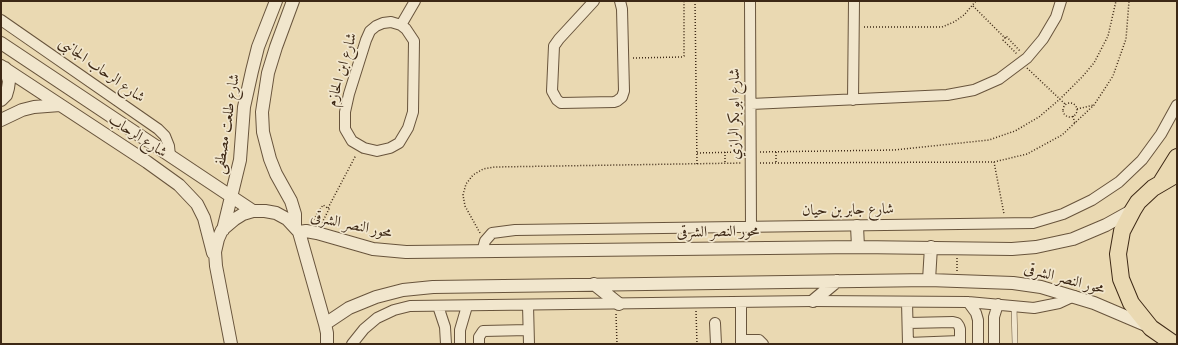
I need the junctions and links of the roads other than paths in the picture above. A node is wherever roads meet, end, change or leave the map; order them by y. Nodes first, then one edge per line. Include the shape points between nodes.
1 (276, 1) edge
2 (293, 1) edge
3 (415, 1) edge
4 (594, 1) edge
5 (620, 1) edge
6 (750, 1) edge
7 (854, 1) edge
8 (1061, 1) edge
9 (1, 20) edge
10 (401, 25) junction
11 (1, 43) edge
12 (3, 67) edge
13 (1, 100) edge
14 (853, 100) junction
15 (750, 104) junction
16 (60, 105) junction
17 (1177, 105) edge
18 (1, 120) edge
19 (157, 147) junction
20 (170, 156) junction
21 (1177, 157) edge
22 (147, 162) junction
23 (1177, 174) edge
24 (1161, 183) junction
25 (231, 196) junction
26 (1132, 210) junction
27 (253, 211) junction
28 (857, 226) junction
29 (751, 227) junction
30 (222, 230) junction
31 (304, 230) junction
32 (483, 246) junction
33 (858, 247) junction
34 (931, 247) junction
35 (216, 266) junction
36 (929, 280) junction
37 (837, 281) junction
38 (594, 284) junction
39 (1074, 296) junction
40 (813, 301) junction
41 (741, 302) junction
42 (907, 302) junction
43 (968, 302) junction
44 (617, 304) junction
45 (998, 304) junction
46 (528, 305) junction
47 (438, 306) junction
48 (467, 306) junction
49 (1014, 306) junction
50 (908, 323) junction
51 (325, 324) junction
52 (716, 324) dead end
53 (228, 327) junction
54 (528, 330) junction
55 (1164, 338) edge
56 (741, 342) edge
57 (960, 342) edge
58 (908, 343) edge
59 (226, 344) edge
60 (232, 344) edge
61 (327, 344) edge
62 (352, 344) edge
63 (446, 344) edge
64 (460, 344) edge
65 (479, 344) edge
66 (529, 344) edge
67 (716, 344) edge
68 (763, 344) edge
69 (978, 344) edge
70 (994, 344) edge
71 (1015, 344) edge

1 - 25 street, شارع طلعت مصطفى via 258,47 252,71 244,106 240,160
2 - 31 street, شارع طلعت مصطفى via 268,73 262,122 270,159
3 - 10 street
4 - 5 street via 554,46 552,91 561,104 617,101 624,94
6 - 15 street, شارع ابو بكر الرازي
7 - 14 street
8 - 14 street via 1056,17 1043,39 1024,61 999,79 974,90 947,95
9 - 20 street, شارع الرحاب الجانبى via 158,129 165,136
10 - 10 street, شارع ابن الحازم via 414,41 413,112 408,128 399,143 377,151 364,148 352,141 345,130 349,94 370,31 383,23
11 - 19 street, شارع الرحاب
12 - 13 street via 9,81 6,94
12 - 16 street, شارع الرحاب
14 - 15 street
15 - 29 street, شارع ابو بكر الرازي
16 - 18 street via 22,110
16 - 22 street, شارع الرحاب
17 - 28 street, شارع جابر بن حيان via 1162,134 1142,160 1119,182 1092,200 1063,214 1032,223
19 - 20 street, شارع الرحاب
19 - 22 street
20 - 25 street, شارع الرحاب
21 - 24 main road
22 - 35 street, شارع الرحاب via 179,186 197,204 208,229
23 - 24 main road
24 - 26 main road via 1145,194
25 - 27 street, شارع الرحاب
25 - 30 street, شارع طلعت مصطفى
26 - 34 street, محور النصر الشرقى via 1073,239 1036,247
26 - 55 main road via 1121,236 1118,254 1121,279 1131,303
27 - 30 street via 234,219
27 - 31 street via 276,213
28 - 29 street, شارع جابر بن حيان
28 - 33 street
29 - 32 street, شارع جابر بن حيان via 515,230 492,233
30 - 35 street, شارع طلعت مصطفى via 215,252
31 - 32 street, محور النصر الشرقى via 380,249 406,252
31 - 51 street, شارع طلعت مصطفى
32 - 33 street, محور النصر الشرقى
33 - 34 street, محور النصر الشرقى
34 - 36 street
35 - 53 street
36 - 37 street, محور النصر الشرقى
36 - 39 street, محور النصر الشرقى via 1013,282
37 - 38 street, محور النصر الشرقى
37 - 40 street
38 - 44 street
38 - 51 street, محور النصر الشرقى via 433,287 403,290 356,305
39 - 49 street via 1059,303 1034,308
39 - 55 street, محور النصر الشرقى via 1101,305
40 - 41 street
40 - 42 street
41 - 44 street
41 - 56 street
42 - 43 street
42 - 50 street
43 - 45 street
43 - 69 street via 978,320
44 - 46 street
45 - 49 street
45 - 70 street via 994,317
46 - 48 street
46 - 54 street
47 - 48 street
47 - 62 street via 410,306 385,313 370,323
47 - 63 street via 445,327
48 - 64 street via 460,330
49 - 71 lane
50 - 57 street via 953,322 960,326
50 - 58 street
51 - 61 street, شارع طلعت مصطفى
52 - 67 street
53 - 59 street
53 - 60 street
54 - 65 street via 482,331
54 - 66 street
56 - 68 street via 759,340
57 - 58 street

